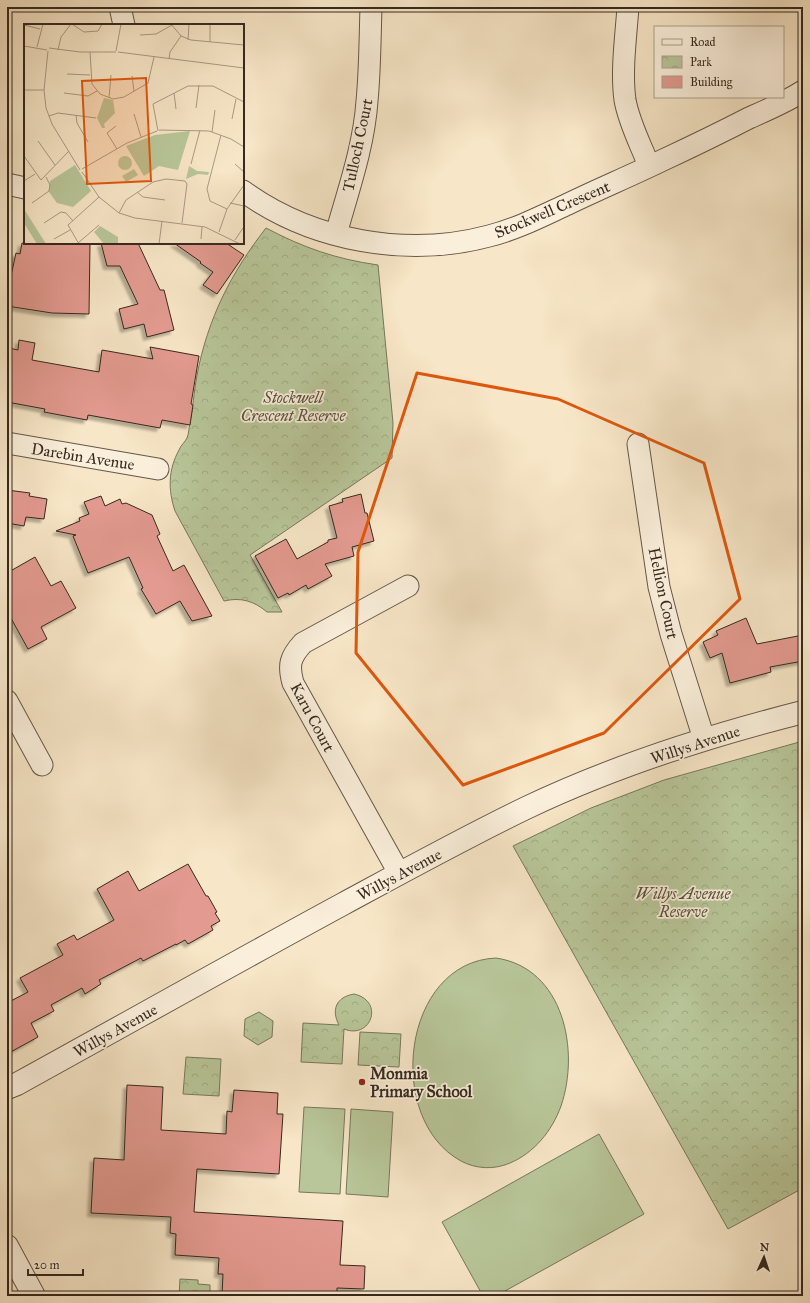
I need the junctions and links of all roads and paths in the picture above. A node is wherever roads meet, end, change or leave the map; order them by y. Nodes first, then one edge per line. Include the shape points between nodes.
1 (120, 7) edge
2 (371, 7) edge
3 (628, 7) edge
4 (124, 24) edge
5 (803, 91) edge
6 (649, 166) junction
7 (7, 184) edge
8 (24, 188) edge
9 (244, 192) edge
10 (336, 234) junction
11 (7, 443) edge
12 (638, 444) dead end
13 (159, 470) dead end
14 (408, 586) dead end
15 (7, 701) edge
16 (803, 712) edge
17 (704, 740) junction
18 (44, 767) dead end
19 (399, 873) junction
20 (10, 1088) edge
21 (7, 1246) edge
22 (34, 1296) edge

1 - 4 street
2 - 10 street, Tulloch Court via 365,120
3 - 6 street via 625,99
5 - 6 street, Stockwell Crescent
6 - 10 street, Stockwell Crescent via 521,225 489,236 460,242 406,245 378,244
7 - 8 street
9 - 10 street, Stockwell Crescent via 277,211
11 - 13 street, Darebin Avenue
12 - 17 street, Hellion Court via 659,587
14 - 19 street, Karu Court via 303,643 294,653 290,665 293,683
15 - 18 street
16 - 17 street, Willys Avenue
17 - 19 street, Willys Avenue via 618,770 526,808
19 - 20 street, Willys Avenue
21 - 22 street

